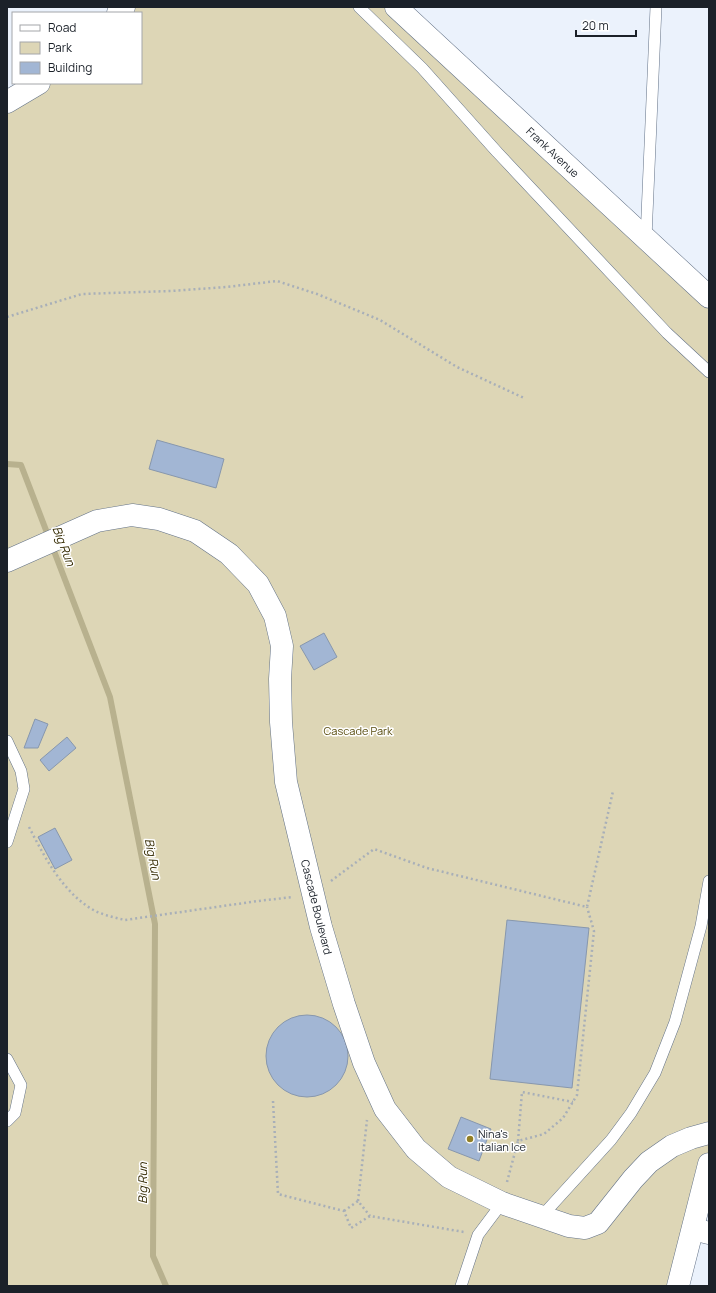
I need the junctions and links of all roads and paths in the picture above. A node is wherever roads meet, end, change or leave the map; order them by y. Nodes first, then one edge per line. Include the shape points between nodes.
1 (359, 7) edge
2 (396, 7) edge
3 (656, 7) edge
4 (37, 84) edge
5 (7, 102) edge
6 (646, 238) junction
7 (709, 297) edge
8 (7, 317) edge
9 (709, 372) edge
10 (524, 398) dead end
11 (8, 560) edge
12 (7, 741) edge
13 (613, 790) dead end
14 (18, 807) junction
15 (7, 842) edge
16 (709, 881) edge
17 (314, 894) junction
18 (587, 907) junction
19 (7, 1059) edge
20 (273, 1101) dead end
21 (573, 1102) junction
22 (368, 1118) dead end
23 (7, 1121) edge
24 (709, 1132) edge
25 (518, 1142) junction
26 (709, 1164) edge
27 (358, 1201) junction
28 (502, 1203) junction
29 (344, 1211) junction
30 (370, 1216) junction
31 (540, 1216) junction
32 (701, 1231) edge
33 (478, 1235) junction
34 (461, 1286) edge
35 (678, 1286) edge

1 - 9 lane via 422,68 662,328
2 - 6 street, Frank Avenue
3 - 6 lane
4 - 5 street
6 - 7 street, Frank Avenue
8 - 10 path via 82,294 179,291 277,282 317,294 380,320 457,367
11 - 17 street, Cascade Boulevard via 97,521 132,515 159,519 195,531 229,554 258,584 275,616 282,646 281,722 286,782
12 - 14 lane via 21,771 24,789
13 - 18 path
14 - 15 lane
14 - 17 path via 55,874 88,907 107,916 125,920
16 - 31 lane via 701,926 674,1022 655,1073 611,1140
17 - 18 path via 374,849 427,868
17 - 28 street, Cascade Boulevard via 344,1004 364,1063 385,1109 416,1149 449,1177
18 - 21 path via 594,931 578,1095
19 - 23 lane via 21,1085 15,1113
20 - 29 path via 278,1194
21 - 25 path via 564,1118 544,1134
21 - 25 path via 522,1092
22 - 27 path
24 - 31 street, Cascade Boulevard via 672,1146 649,1162 632,1179 598,1223 584,1228 569,1226
25 - 28 path
26 - 32 street
27 - 29 path
27 - 30 path
28 - 31 street, Cascade Boulevard
28 - 33 lane
29 - 30 path via 352,1228
30 - 33 path
32 - 35 street
33 - 34 lane

